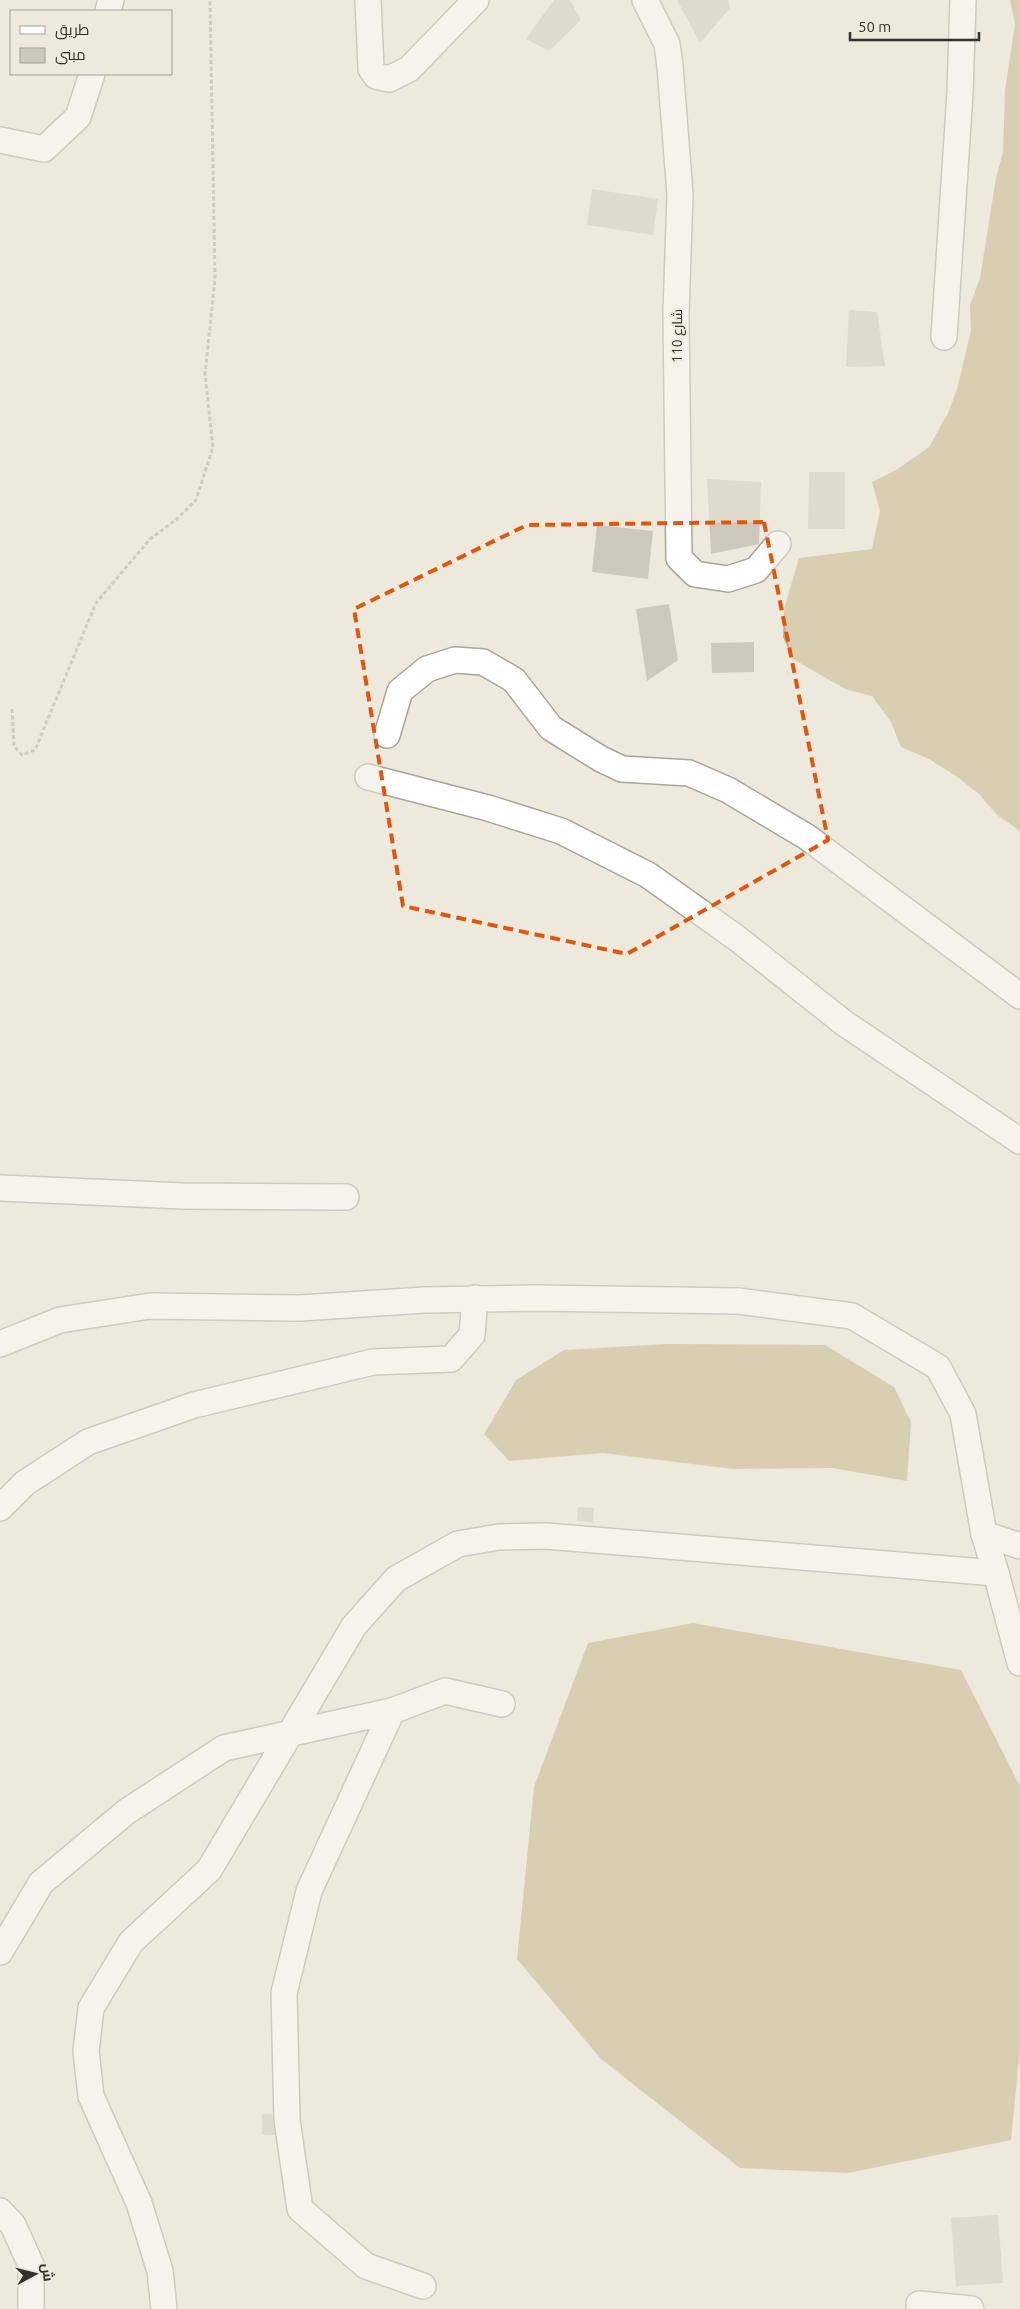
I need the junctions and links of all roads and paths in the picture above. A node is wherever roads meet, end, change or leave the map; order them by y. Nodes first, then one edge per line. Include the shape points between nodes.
1 (210, 0) edge
2 (368, 0) edge
3 (476, 0) edge
4 (645, 0) edge
5 (963, 0) edge
6 (92, 75) edge
7 (0, 140) edge
8 (944, 337) dead end
9 (778, 544) dead end
10 (12, 709) dead end
11 (387, 735) dead end
12 (368, 777) dead end
13 (1020, 996) edge
14 (1020, 1141) edge
15 (0, 1188) edge
16 (346, 1198) dead end
17 (475, 1298) junction
18 (0, 1344) edge
19 (0, 1508) edge
20 (984, 1534) junction
21 (1020, 1546) edge
22 (996, 1573) junction
23 (1020, 1663) edge
24 (502, 1704) dead end
25 (392, 1711) junction
26 (292, 1733) junction
27 (0, 1952) edge
28 (0, 2211) edge
29 (423, 2286) dead end
30 (914, 2303) edge
31 (31, 2309) edge
32 (164, 2309) edge
33 (971, 2309) edge

1 - 10 path via 215,279 205,374 214,447 196,500 150,539 96,603 35,750 22,755 14,746
2 - 3 street via 371,69 376,76 388,79 409,69
4 - 9 street, شارع 110 via 667,44 680,194 676,314 679,558 696,574 728,578 756,570
5 - 8 street
6 - 7 street via 78,117 44,149
11 - 13 street via 400,691 427,669 455,660 483,662 514,680 551,728 601,759 622,769 689,773 728,790 807,836
12 - 14 street via 561,831 648,875 738,939 844,1023
15 - 16 street via 182,1196
17 - 18 street via 300,1308 150,1306 60,1320
17 - 19 street via 472,1335 451,1359 373,1362 194,1405 88,1442 25,1483
17 - 20 street via 738,1301 852,1316 938,1367 964,1414
20 - 21 street
20 - 22 street
22 - 23 street
22 - 26 street via 546,1536 499,1537 458,1544 396,1579 354,1626
24 - 25 street via 445,1691
25 - 26 street
25 - 29 street via 309,1892 284,1993 287,2120 300,2209 366,2266
26 - 27 street via 224,1748 126,1812 41,1883
26 - 32 street via 209,1870 131,1942 91,2008 86,2051 91,2096 139,2203 160,2271
28 - 31 street via 13,2225 31,2265
30 - 33 street

